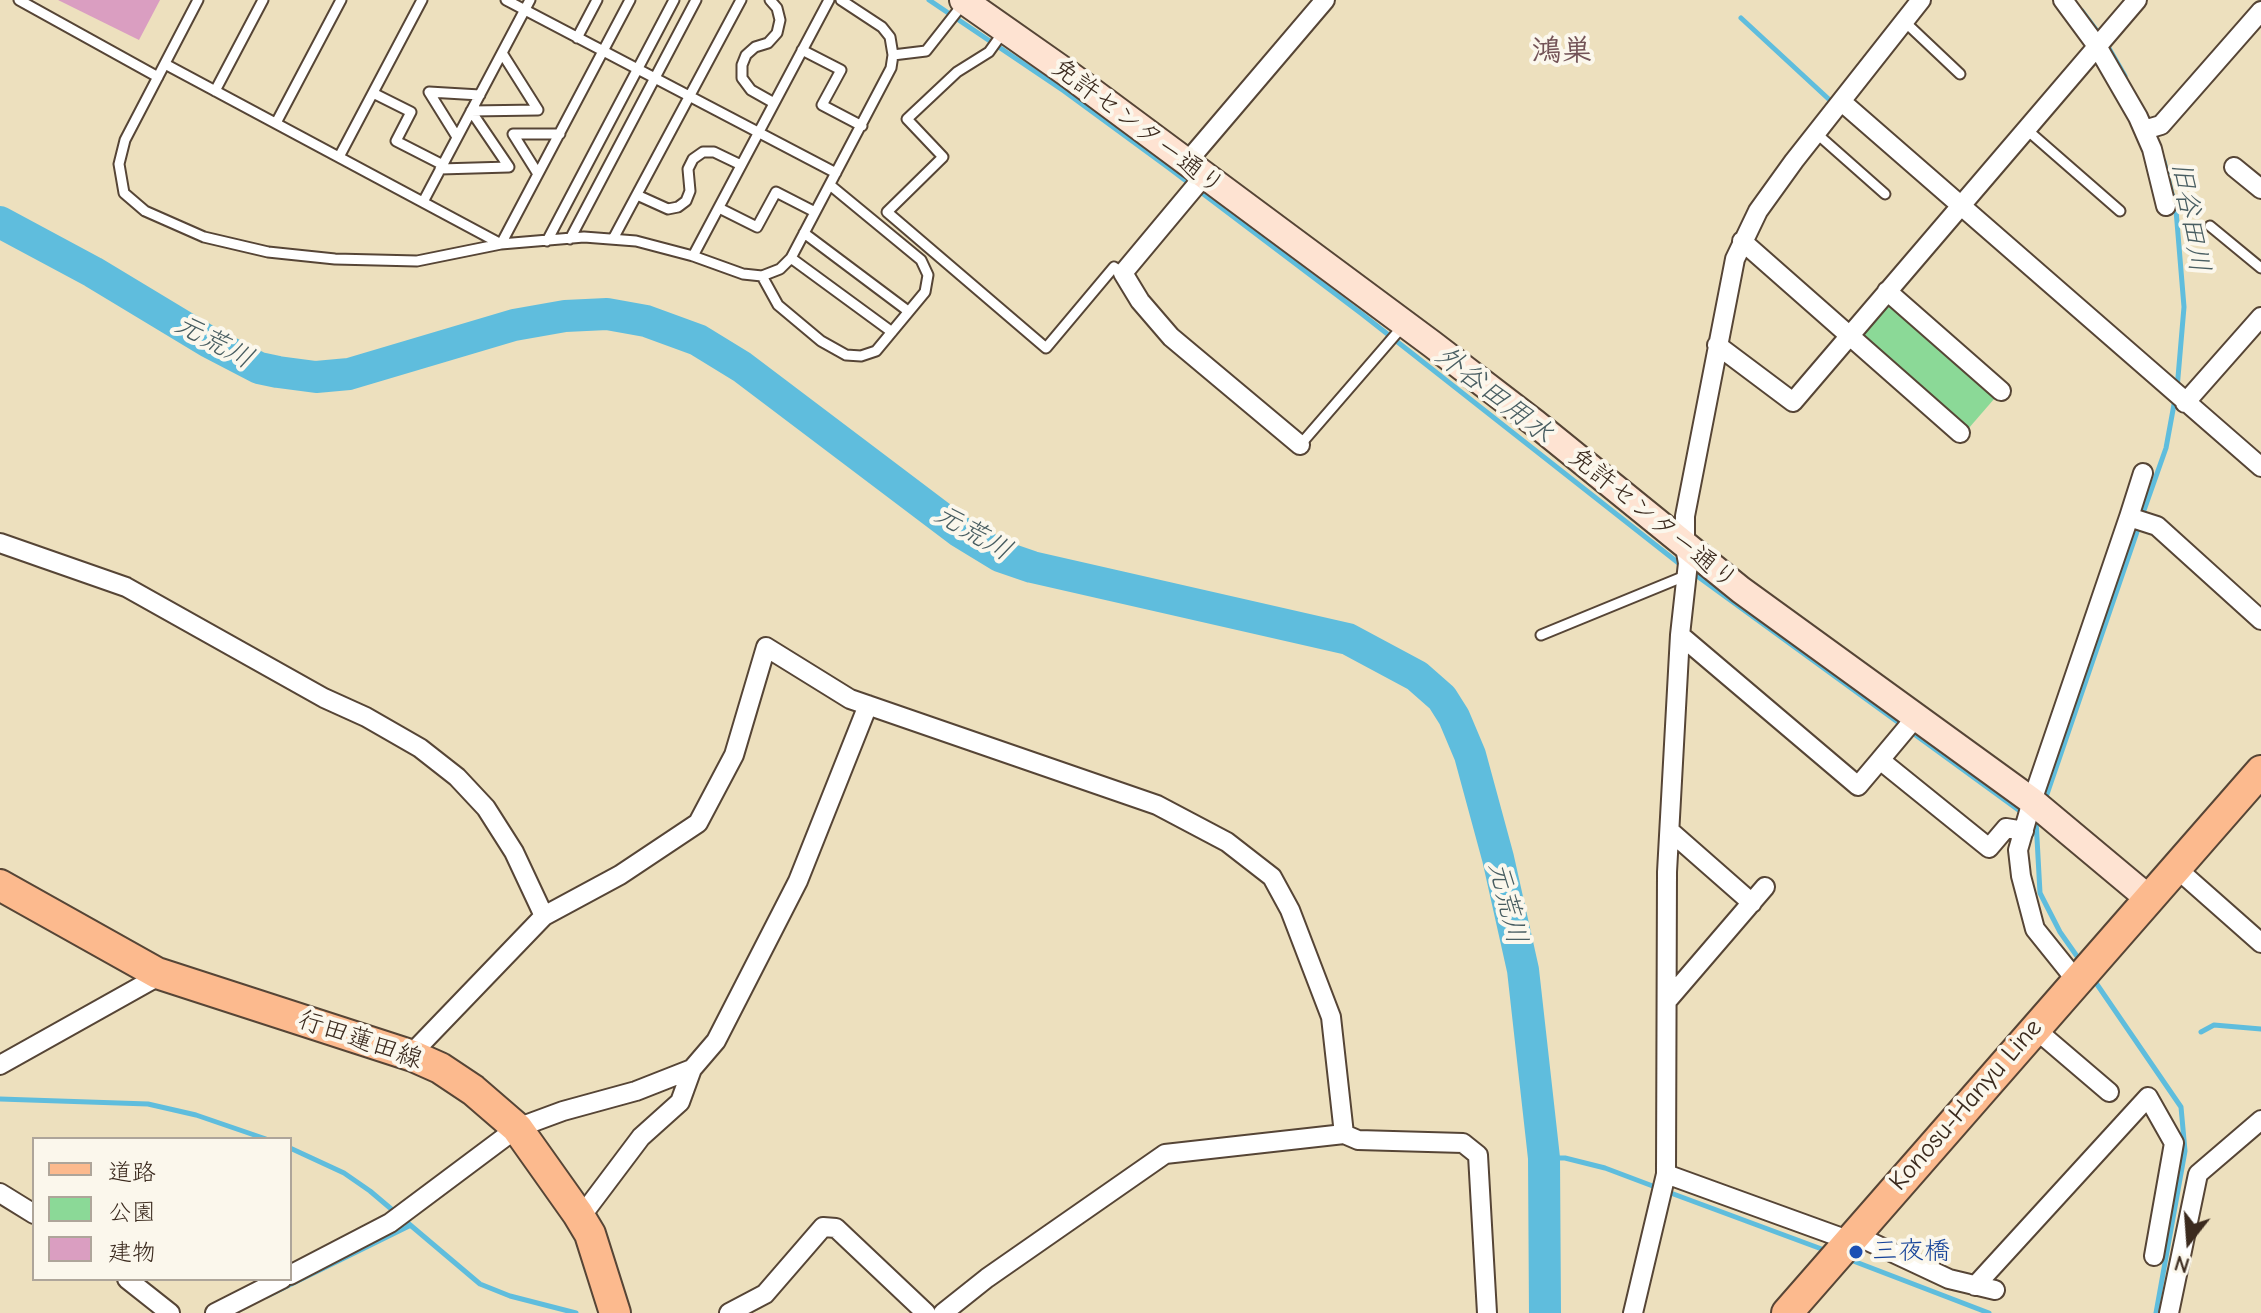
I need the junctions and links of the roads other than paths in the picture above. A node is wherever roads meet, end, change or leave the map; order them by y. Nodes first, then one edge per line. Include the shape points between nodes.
1 (19, 0) edge
2 (198, 0) edge
3 (263, 0) edge
4 (341, 0) edge
5 (422, 0) edge
6 (506, 0) edge
7 (530, 0) edge
8 (597, 0) edge
9 (630, 0) edge
10 (674, 0) edge
11 (696, 0) edge
12 (741, 0) edge
13 (770, 0) edge
14 (829, 0) edge
15 (841, 0) edge
16 (964, 0) edge
17 (1325, 0) edge
18 (1921, 0) edge
19 (2063, 0) edge
20 (2137, 0) edge
21 (525, 10) junction
22 (2261, 11) edge
23 (1905, 22) junction
24 (1005, 30) junction
25 (577, 38) junction
26 (2097, 46) junction
27 (802, 50) junction
28 (603, 51) junction
29 (502, 53) junction
30 (893, 55) junction
31 (165, 64) junction
32 (638, 69) junction
33 (1960, 74) dead end
34 (158, 77) junction
35 (654, 78) junction
36 (215, 91) junction
37 (373, 93) junction
38 (480, 95) junction
39 (689, 96) junction
40 (1842, 102) junction
41 (774, 103) junction
42 (471, 111) junction
43 (276, 123) junction
44 (862, 126) junction
45 (2026, 129) junction
46 (2144, 130) junction
47 (759, 133) junction
48 (1816, 133) junction
49 (560, 134) junction
50 (457, 137) junction
51 (339, 157) junction
52 (741, 165) junction
53 (441, 167) junction
54 (2234, 167) dead end
55 (1196, 169) junction
56 (836, 173) junction
57 (538, 174) junction
58 (830, 185) junction
59 (2261, 189) edge
60 (1885, 194) dead end
61 (637, 195) junction
62 (423, 202) junction
63 (1960, 206) junction
64 (2166, 206) dead end
65 (719, 208) junction
66 (2120, 211) dead end
67 (815, 212) junction
68 (2210, 226) dead end
69 (804, 233) junction
70 (570, 239) junction
71 (613, 239) junction
72 (547, 241) junction
73 (1742, 241) junction
74 (501, 244) junction
75 (693, 256) junction
76 (791, 258) junction
77 (2261, 268) edge
78 (1123, 273) junction
79 (762, 276) junction
80 (1887, 291) junction
81 (908, 311) junction
82 (2261, 317) edge
83 (1405, 324) junction
84 (892, 332) junction
85 (1850, 335) junction
86 (1717, 345) junction
87 (2001, 391) dead end
88 (2185, 403) junction
89 (1960, 433) dead end
90 (1300, 445) joint
91 (2261, 467) edge
92 (2143, 473) dead end
93 (2129, 517) junction
94 (0, 543) edge
95 (1685, 547) junction
96 (1685, 576) junction
97 (2261, 620) edge
98 (1541, 635) dead end
99 (1680, 635) junction
100 (868, 705) junction
101 (1916, 717) junction
102 (1880, 760) junction
103 (2261, 771) edge
104 (2032, 801) junction
105 (1670, 831) junction
106 (2024, 831) junction
107 (2175, 867) junction
108 (0, 885) edge
109 (1765, 887) dead end
110 (2148, 898) junction
111 (1752, 903) junction
112 (544, 916) junction
113 (2261, 943) edge
114 (157, 973) junction
115 (2076, 980) junction
116 (1667, 1001) junction
117 (2034, 1028) junction
118 (413, 1056) junction
119 (0, 1065) edge
120 (692, 1069) junction
121 (2109, 1092) dead end
122 (2261, 1120) edge
123 (517, 1128) junction
124 (1344, 1134) junction
125 (1666, 1174) junction
126 (0, 1193) edge
127 (32, 1213) edge
128 (580, 1218) junction
129 (1851, 1237) junction
130 (2154, 1256) dead end
131 (292, 1274) edge
132 (130, 1281) edge
133 (278, 1281) edge
134 (1975, 1286) junction
135 (1995, 1290) dead end
136 (170, 1313) edge
137 (215, 1313) edge
138 (615, 1313) edge
139 (729, 1313) edge
140 (926, 1313) edge
141 (943, 1313) edge
142 (1487, 1313) edge
143 (1633, 1313) edge
144 (1787, 1313) edge
145 (2169, 1313) edge

1 - 34 lane
2 - 31 lane
3 - 36 lane
4 - 43 lane
5 - 37 lane
6 - 21 lane
7 - 21 lane
8 - 25 lane
9 - 28 lane
10 - 32 lane
11 - 35 lane
12 - 39 lane
13 - 41 lane via 780,20 777,33 746,55 742,78
14 - 27 lane
15 - 30 lane via 882,27
16 - 24 street, 免許センター通り
16 - 30 lane via 926,51
17 - 55 street
18 - 23 street
19 - 26 street
20 - 26 street
21 - 25 lane
21 - 29 lane
22 - 46 street via 2161,125
23 - 33 lane
23 - 40 street
24 - 55 street, 免許センター通り
24 - 78 lane via 989,52 957,72 907,119 943,157 887,212 1046,348 1114,267
25 - 28 lane
26 - 45 street
26 - 46 street
27 - 41 lane
27 - 44 lane via 841,70 822,105
28 - 32 lane
28 - 49 lane
29 - 38 lane
29 - 42 lane via 538,110
30 - 44 lane
31 - 34 lane
31 - 36 lane
32 - 35 lane
32 - 72 lane
34 - 74 lane via 125,140 119,164 124,193 145,211 204,237 268,252 335,259 417,261
35 - 39 lane
35 - 70 lane
36 - 43 lane
37 - 51 lane
37 - 53 lane via 411,112 396,141
38 - 42 lane
38 - 50 lane via 429,92
39 - 47 lane
39 - 61 lane
40 - 48 street
40 - 63 street
41 - 47 lane
42 - 50 lane
42 - 53 lane via 509,167
43 - 51 lane
44 - 56 lane
45 - 63 street
45 - 66 lane
46 - 64 street
47 - 52 lane
47 - 56 lane
48 - 60 lane
48 - 73 street
49 - 57 lane
49 - 57 lane via 513,134
50 - 53 lane
51 - 62 lane
52 - 61 lane via 703,152 688,169 690,191 678,207 668,209
52 - 65 lane
53 - 62 lane
54 - 59 street
55 - 78 street
55 - 83 street, 免許センター通り
56 - 58 lane
57 - 74 lane
58 - 67 lane
58 - 81 lane via 921,260 928,275 925,292
61 - 71 lane
62 - 74 lane
63 - 80 street
63 - 88 street
65 - 67 lane via 757,227 776,192
65 - 75 lane
67 - 69 lane
68 - 77 lane
69 - 76 lane
69 - 81 lane
70 - 71 lane
70 - 72 lane
71 - 75 lane
72 - 74 lane
73 - 85 street
73 - 86 street
75 - 79 lane
76 - 79 lane
76 - 84 lane
78 - 90 street via 1171,337
79 - 84 lane via 778,305 846,355 876,351
80 - 85 street
80 - 87 street
81 - 84 lane
82 - 88 street
83 - 90 lane
83 - 95 street, 免許センター通り
85 - 86 street via 1793,402
85 - 89 street
86 - 95 street via 1685,516
88 - 91 street
92 - 93 street
93 - 97 street via 2157,526
93 - 104 street
94 - 112 street via 126,587 420,748 486,808
95 - 96 street
95 - 101 street, 免許センター通り
96 - 98 lane
96 - 99 street
99 - 102 street via 1858,786
99 - 105 street
100 - 112 street via 766,647 734,755 698,823 620,875
100 - 120 street via 798,881 716,1041
100 - 124 street via 1157,805 1227,842 1272,877 1331,1017
101 - 102 street
101 - 104 street, 免許センター通り
102 - 106 street via 1989,848 2006,828
103 - 107 main road, Konosu-Hanyu Line
104 - 106 street
104 - 110 street, 免許センター通り
105 - 111 street
105 - 116 street
106 - 115 street via 2018,850 2035,929
107 - 110 main road, Konosu-Hanyu Line
107 - 113 street
108 - 114 main road, 行田蓮田線
109 - 111 street
110 - 115 main road, Konosu-Hanyu Line
111 - 116 street
112 - 118 street
114 - 118 main road, 行田蓮田線
114 - 119 street
115 - 117 main road, Konosu-Hanyu Line
116 - 125 street
117 - 121 street
117 - 129 main road, Konosu-Hanyu Line
118 - 123 main road, 行田蓮田線 via 473,1090
120 - 123 street
120 - 128 street via 680,1102 641,1137
122 - 145 street via 2198,1174
123 - 128 main road, 行田蓮田線
123 - 131 street via 390,1223
124 - 141 street via 1165,1154
124 - 142 street via 1358,1140 1463,1143 1478,1155
125 - 129 street
125 - 143 street
126 - 127 street
128 - 138 main road, 行田蓮田線
129 - 134 street
129 - 144 main road, Konosu-Hanyu Line
130 - 134 street via 2174,1143 2148,1097
132 - 136 street
133 - 137 street
134 - 135 street
139 - 140 street via 765,1294 823,1227 836,1228

